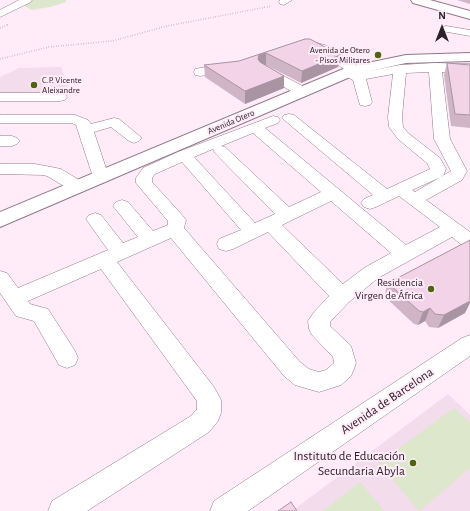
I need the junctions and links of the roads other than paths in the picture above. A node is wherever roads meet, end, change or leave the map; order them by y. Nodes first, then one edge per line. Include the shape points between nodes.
1 (27, 0) edge
2 (417, 0) edge
3 (430, 0) edge
4 (470, 11) edge
5 (0, 14) edge
6 (470, 15) edge
7 (446, 29) dead end
8 (470, 33) edge
9 (303, 45) edge
10 (470, 57) edge
11 (244, 64) edge
12 (435, 67) junction
13 (470, 68) edge
14 (400, 69) junction
15 (265, 70) edge
16 (200, 72) dead end
17 (353, 73) junction
18 (303, 92) junction
19 (0, 97) edge
20 (60, 97) dead end
21 (365, 102) dead end
22 (0, 119) edge
23 (255, 127) junction
24 (85, 130) junction
25 (134, 138) dead end
26 (220, 150) dead end
27 (184, 155) junction
28 (0, 169) edge
29 (101, 177) junction
30 (78, 187) junction
31 (334, 194) junction
32 (400, 195) junction
33 (370, 202) dead end
34 (122, 206) dead end
35 (95, 219) dead end
36 (0, 220) edge
37 (279, 220) junction
38 (453, 228) junction
39 (174, 229) junction
40 (253, 232) junction
41 (150, 240) junction
42 (470, 241) edge
43 (226, 244) dead end
44 (405, 255) junction
45 (112, 256) junction
46 (0, 278) edge
47 (342, 296) junction
48 (15, 298) junction
49 (470, 344) edge
50 (67, 358) dead end
51 (62, 511) edge
52 (224, 511) edge

1 - 5 street via 13,10
2 - 6 main road
3 - 4 main road
7 - 8 street
9 - 17 street via 324,49
10 - 17 main road, Avenida Otero via 406,59
11 - 16 street
12 - 13 street
12 - 14 street
12 - 32 street via 442,139 459,171 456,176
14 - 17 street
14 - 32 street via 396,127 403,136 434,160 438,169
15 - 18 street
17 - 18 main road, Avenida Otero
17 - 21 street
18 - 29 main road, Avenida Otero
19 - 20 street
22 - 24 street via 75,119 83,123
23 - 27 street
23 - 31 street
23 - 32 street via 281,119
24 - 25 street via 114,122
24 - 29 street
26 - 37 street
27 - 39 street via 152,168 144,178 144,183 177,220
27 - 40 street
28 - 30 street via 46,170
29 - 30 main road, Avenida Otero
30 - 36 main road, Avenida Otero
31 - 37 street
31 - 44 street
32 - 33 street
32 - 38 street
34 - 41 street
35 - 45 street
37 - 40 street
37 - 47 street
38 - 42 street
38 - 44 street
39 - 41 street
39 - 47 street via 292,369 303,378 326,381 343,370 343,353 318,326 321,318
40 - 43 street
41 - 45 street
44 - 47 street via 371,273
45 - 48 street
45 - 51 street via 206,394 209,400 209,413 200,424
46 - 48 street
48 - 50 street via 23,310 41,315
49 - 52 street, Avenida de Barcelona

